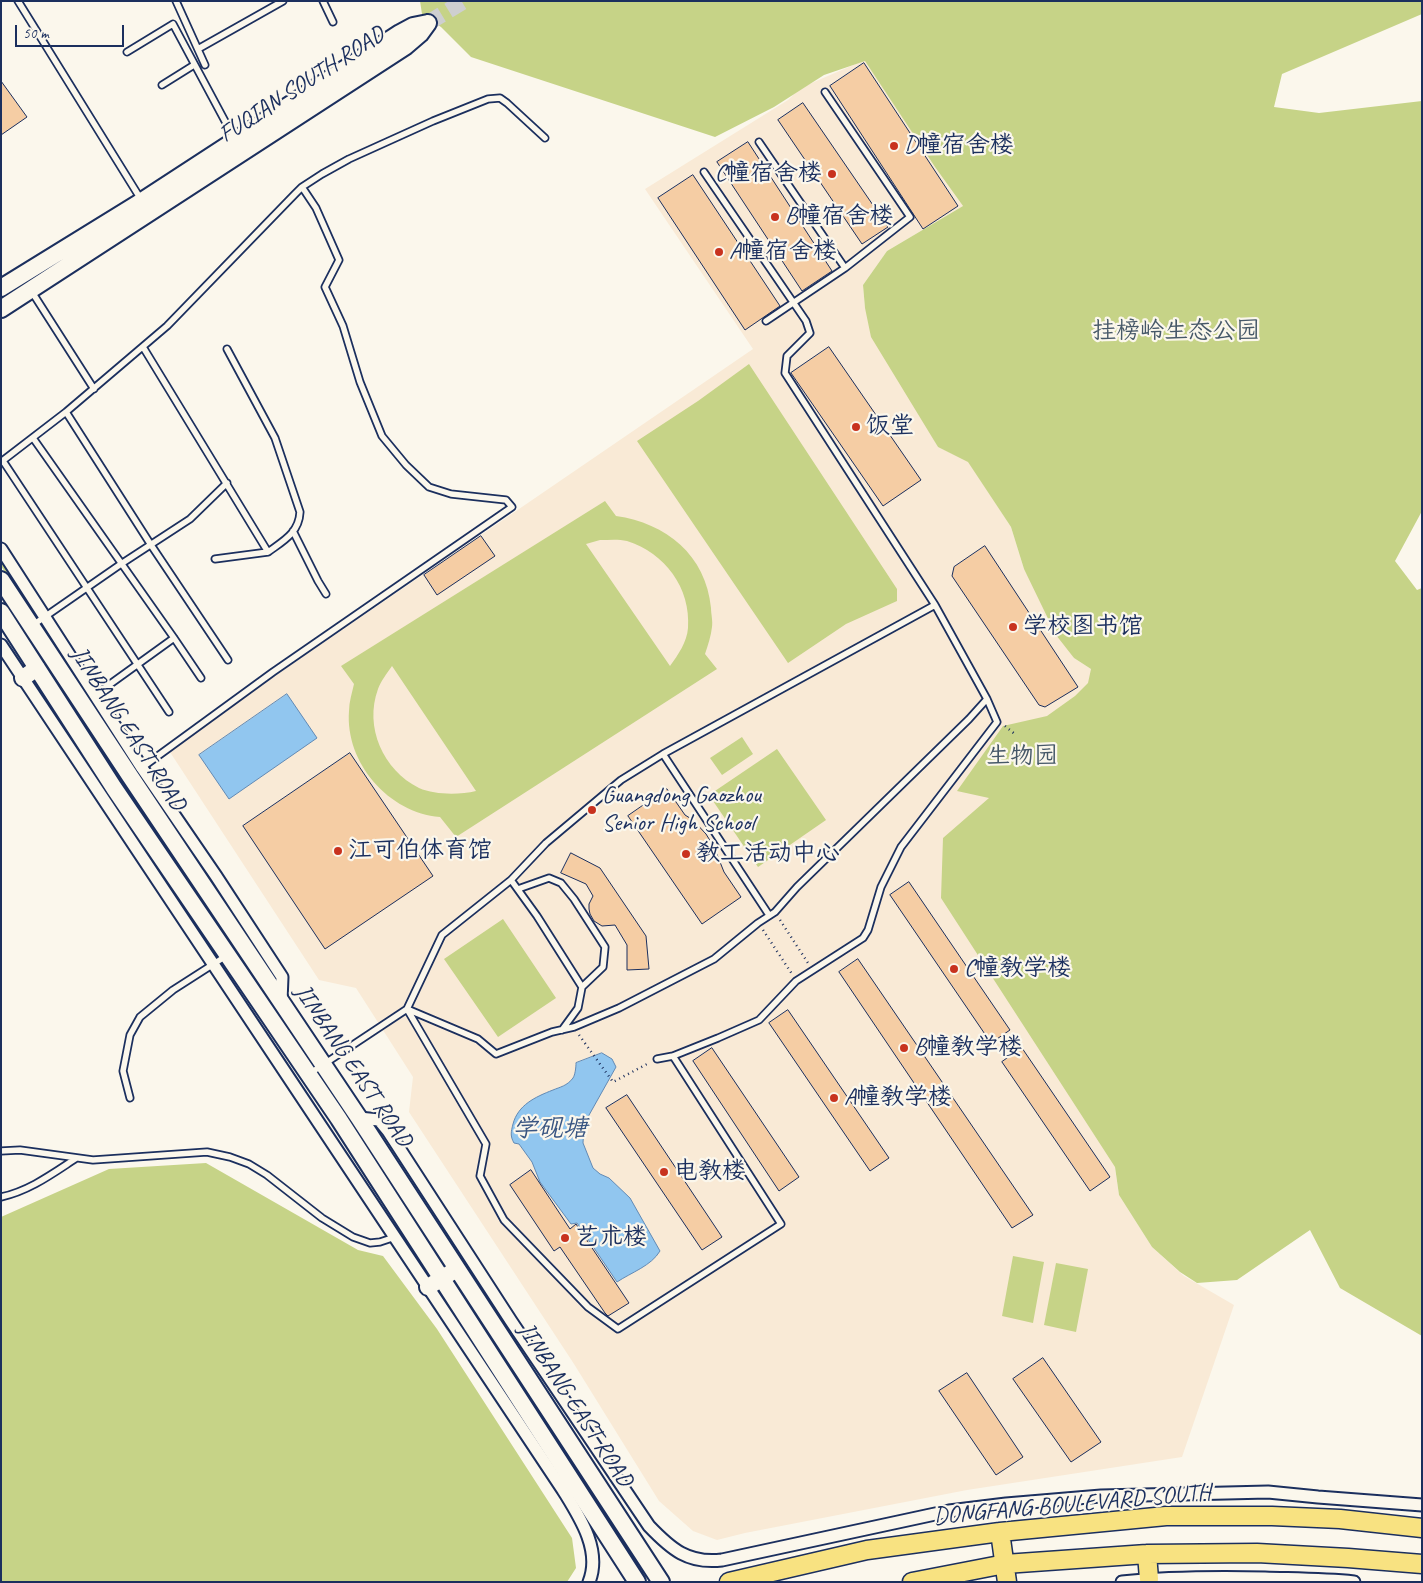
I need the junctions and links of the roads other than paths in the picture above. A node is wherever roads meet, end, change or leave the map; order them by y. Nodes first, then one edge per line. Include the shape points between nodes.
1 (18, 1) edge
2 (176, 1) edge
3 (283, 1) edge
4 (322, 1) edge
5 (333, 22) dead end
6 (198, 49) junction
7 (127, 52) dead end
8 (194, 65) junction
9 (205, 65) dead end
10 (162, 85) dead end
11 (826, 92) dead end
12 (545, 138) dead end
13 (759, 142) dead end
14 (239, 146) junction
15 (704, 172) dead end
16 (302, 187) junction
17 (146, 207) junction
18 (845, 268) junction
19 (23, 275) junction
20 (1, 288) edge
21 (31, 290) junction
22 (792, 302) junction
23 (1, 309) edge
24 (766, 321) dead end
25 (143, 347) junction
26 (227, 348) dead end
27 (94, 389) junction
28 (66, 412) junction
29 (33, 438) junction
30 (2, 462) edge
31 (227, 484) junction
32 (294, 531) junction
33 (151, 545) junction
34 (1, 549) edge
35 (268, 552) junction
36 (215, 559) dead end
37 (121, 564) junction
38 (1, 580) edge
39 (87, 586) junction
40 (326, 594) dead end
41 (935, 605) junction
42 (1, 612) edge
43 (39, 621) junction
44 (174, 638) junction
45 (1, 645) edge
46 (228, 660) dead end
47 (137, 664) junction
48 (37, 668) junction
49 (23, 678) junction
50 (201, 678) dead end
51 (987, 698) junction
52 (89, 699) junction
53 (169, 712) dead end
54 (663, 754) junction
55 (136, 772) junction
56 (115, 798) junction
57 (511, 880) junction
58 (518, 890) junction
59 (218, 909) junction
60 (772, 914) junction
61 (203, 919) junction
62 (227, 955) junction
63 (213, 964) junction
64 (582, 988) junction
65 (281, 1002) junction
66 (407, 1009) junction
67 (562, 1030) junction
68 (673, 1056) junction
69 (657, 1058) road end
70 (323, 1064) junction
71 (309, 1074) junction
72 (130, 1098) dead end
73 (359, 1118) junction
74 (1, 1151) edge
75 (75, 1159) junction
76 (1, 1197) edge
77 (394, 1237) junction
78 (458, 1268) junction
79 (435, 1283) junction
80 (1422, 1505) edge
81 (1422, 1528) edge
82 (1000, 1532) junction
83 (1147, 1554) junction
84 (1005, 1564) junction
85 (1422, 1564) edge
86 (1149, 1579) junction
87 (589, 1582) edge
88 (637, 1582) edge
89 (661, 1582) edge
90 (730, 1582) edge
91 (912, 1582) edge
92 (1007, 1582) edge
93 (1122, 1582) edge
94 (1354, 1582) edge

1 - 17 lane
2 - 6 lane
3 - 6 lane
4 - 5 lane
6 - 9 lane
7 - 8 lane via 173,24
8 - 10 lane
8 - 14 lane
11 - 18 lane via 910,217
12 - 16 lane via 500,98 488,99 349,159
13 - 18 lane
14 - 14 street, FUQIAN SOUTH ROAD via 406,46 428,23 400,33
14 - 17 street, FUQIAN SOUTH ROAD
15 - 22 lane
16 - 25 lane
16 - 55 lane via 316,208 339,260 325,287 343,326 360,382 382,436 429,487 451,494 506,500 512,507 273,672
17 - 19 street, FUQIAN SOUTH ROAD
17 - 21 street, FUQIAN SOUTH ROAD
18 - 22 lane
19 - 20 street, FUQIAN SOUTH ROAD
19 - 21 lane
21 - 23 street, FUQIAN SOUTH ROAD
21 - 27 lane
22 - 24 lane
22 - 41 lane via 806,321 810,333 787,356 785,372
25 - 27 lane
25 - 31 lane
26 - 32 lane via 275,438 300,512
27 - 28 lane
28 - 29 lane
28 - 33 lane
29 - 30 lane
29 - 37 lane
30 - 39 lane
31 - 33 lane via 190,519
31 - 35 lane
32 - 35 lane
32 - 40 lane
33 - 37 lane
33 - 46 lane
34 - 43 street
35 - 36 lane
37 - 39 lane
37 - 44 lane
38 - 43 street, JINBANG EAST ROAD
39 - 43 lane
39 - 47 lane
41 - 51 lane
41 - 54 lane
42 - 48 street, JINBANG EAST ROAD
43 - 52 street, JINBANG EAST ROAD
44 - 47 lane
44 - 50 lane
45 - 49 street
47 - 52 lane
47 - 53 lane
48 - 49 street
48 - 56 street, JINBANG EAST ROAD
49 - 56 street
51 - 60 lane
51 - 68 lane via 997,722 901,848 881,887 864,938 796,981 759,1020
52 - 55 street, JINBANG EAST ROAD
54 - 57 lane via 621,780 546,843
54 - 60 lane
55 - 56 lane
55 - 59 street, JINBANG EAST ROAD
55 - 65 street via 216,876 282,977
56 - 61 street, JINBANG EAST ROAD
56 - 63 street
57 - 58 lane
57 - 66 lane via 442,935
58 - 64 lane
58 - 64 lane via 549,878 561,883 579,907 605,947 603,967
59 - 61 street
59 - 65 street, JINBANG EAST ROAD
60 - 67 lane via 714,960 619,1008
61 - 62 street, JINBANG EAST ROAD
62 - 63 lane
62 - 71 street, JINBANG EAST ROAD
63 - 72 lane via 140,1017 130,1035 124,1071
63 - 77 street
64 - 67 lane via 578,1008
65 - 70 street, JINBANG EAST ROAD
66 - 67 lane via 478,1039 496,1054
66 - 68 lane via 486,1144 480,1176 504,1220 588,1307 618,1329 781,1224
66 - 70 lane
68 - 69 lane
70 - 71 lane
70 - 73 street, JINBANG EAST ROAD
71 - 79 street, JINBANG EAST ROAD
73 - 78 street, JINBANG EAST ROAD
73 - 80 street via 379,1120 388,1130 511,1322 649,1526 666,1544 685,1556 707,1562 722,1560 949,1511 1101,1496 1268,1492
74 - 75 lane via 20,1150
75 - 76 lane via 33,1185
75 - 77 lane via 207,1152 230,1157 267,1175 322,1218 353,1237 370,1243
77 - 79 street
78 - 79 street
78 - 89 street, JINBANG EAST ROAD
79 - 87 street via 580,1518 592,1552
79 - 88 street, JINBANG EAST ROAD
81 - 82 main road, DONGFANG BOULEVARD SOUTH via 1340,1519 1176,1516
82 - 84 main road
82 - 90 main road, DONGFANG BOULEVARD SOUTH via 867,1550
83 - 84 main road
83 - 85 main road via 1257,1553
83 - 86 main road
84 - 91 main road
84 - 92 main road
86 - 93 street
86 - 94 street via 1210,1577

